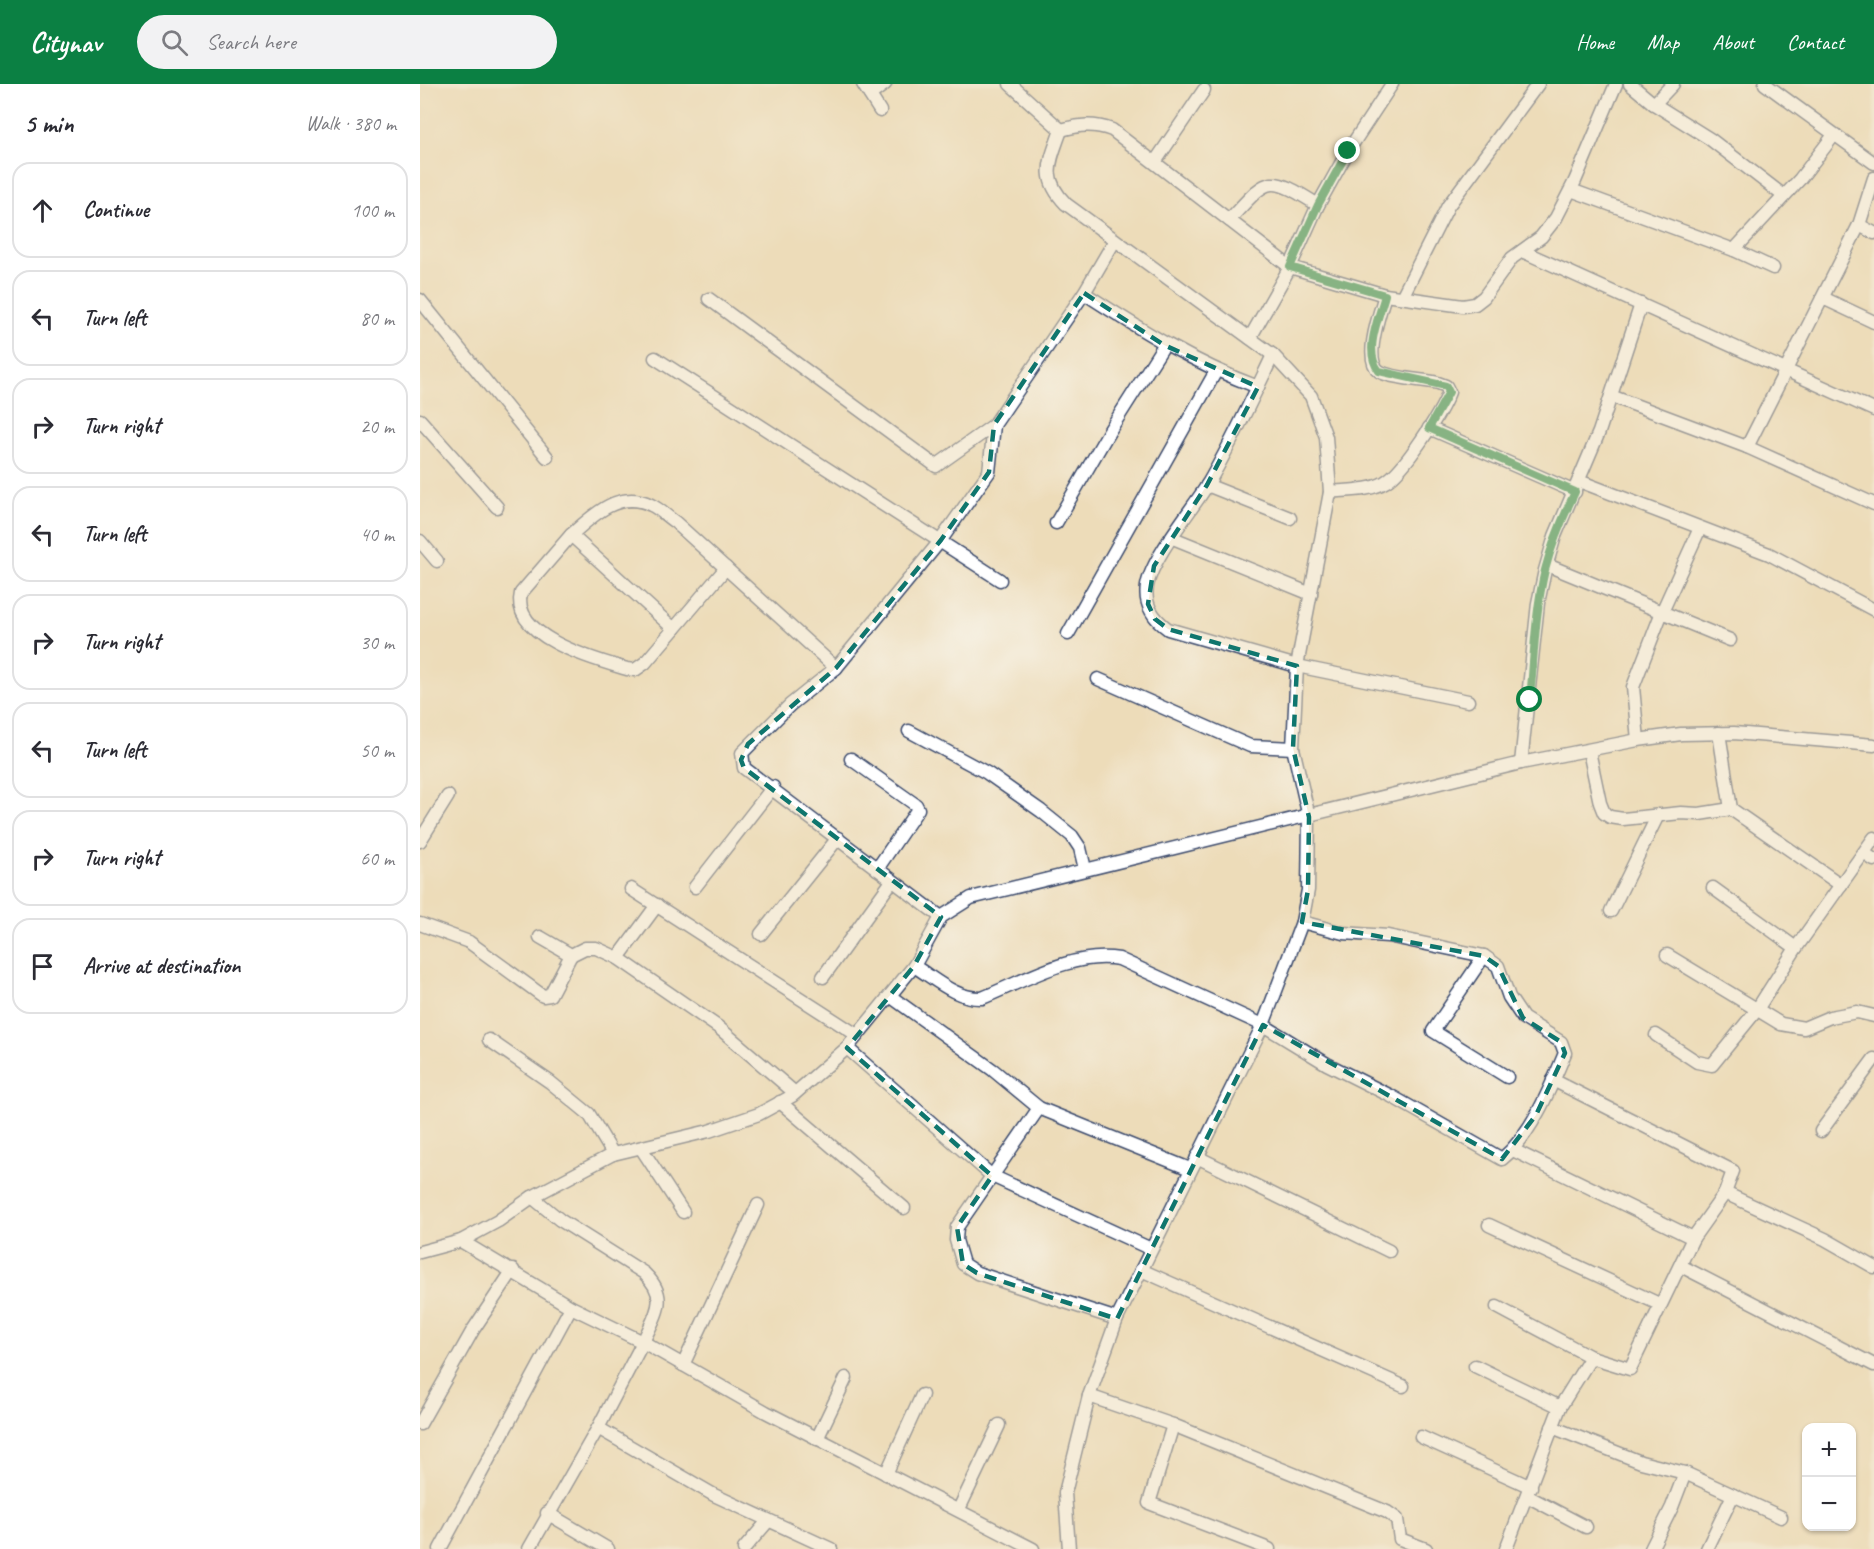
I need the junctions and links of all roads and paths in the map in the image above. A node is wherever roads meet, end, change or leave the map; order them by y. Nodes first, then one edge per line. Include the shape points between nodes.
1 (863, 84) edge
2 (885, 84) edge
3 (1010, 84) edge
4 (1392, 84) edge
5 (1538, 84) edge
6 (1616, 84) edge
7 (1630, 84) edge
8 (1672, 84) edge
9 (1765, 84) edge
10 (1204, 90) dead end
11 (870, 96) junction
12 (1654, 104) junction
13 (879, 111) dead end
14 (1061, 130) junction
15 (1834, 135) junction
16 (1155, 162) junction
17 (1874, 163) edge
18 (1874, 178) edge
19 (1571, 190) junction
20 (1784, 196) junction
21 (1318, 205) junction
22 (1229, 220) junction
23 (1859, 225) junction
24 (1874, 233) edge
25 (1115, 240) junction
26 (1734, 250) junction
27 (1522, 251) junction
28 (1290, 267) junction
29 (1773, 268) dead end
30 (1084, 293) junction
31 (1385, 295) junction
32 (1402, 297) junction
33 (1822, 298) junction
34 (709, 299) dead end
35 (420, 300) edge
36 (1641, 304) junction
37 (1874, 322) edge
38 (1250, 338) junction
39 (1164, 345) junction
40 (1273, 355) junction
41 (655, 358) dead end
42 (1785, 367) junction
43 (1216, 371) junction
44 (1258, 387) junction
45 (1611, 396) junction
46 (1874, 410) edge
47 (420, 420) edge
48 (994, 425) junction
49 (1429, 428) junction
50 (1747, 447) junction
51 (547, 458) dead end
52 (1207, 485) junction
53 (1577, 486) junction
54 (1330, 492) junction
55 (1874, 504) edge
56 (497, 507) dead end
57 (1290, 518) dead end
58 (1056, 523) dead end
59 (1700, 528) junction
60 (572, 535) junction
61 (1173, 538) junction
62 (941, 540) junction
63 (420, 541) edge
64 (437, 561) dead end
65 (1546, 565) junction
66 (726, 568) junction
67 (1000, 580) dead end
68 (1311, 594) junction
69 (1874, 610) edge
70 (1662, 612) junction
71 (674, 629) junction
72 (1068, 633) dead end
73 (1730, 640) dead end
74 (1297, 666) junction
75 (836, 668) junction
76 (1098, 679) dead end
77 (1468, 701) dead end
78 (909, 731) dead end
79 (1719, 733) junction
80 (1638, 740) junction
81 (1874, 745) edge
82 (1293, 748) junction
83 (1589, 751) junction
84 (851, 759) dead end
85 (1521, 762) junction
86 (772, 787) junction
87 (448, 796) dead end
88 (1731, 809) junction
89 (1658, 816) junction
90 (1309, 817) junction
91 (838, 838) junction
92 (1874, 838) edge
93 (420, 841) edge
94 (1869, 856) edge
95 (1085, 868) junction
96 (877, 869) junction
97 (892, 880) junction
98 (1841, 885) junction
99 (695, 887) dead end
100 (1713, 888) dead end
101 (631, 889) dead end
102 (657, 905) junction
103 (1611, 911) dead end
104 (941, 917) junction
105 (1302, 922) junction
106 (420, 924) edge
107 (761, 934) dead end
108 (540, 937) dead end
109 (1796, 948) junction
110 (1666, 955) dead end
111 (571, 956) junction
112 (1484, 956) junction
113 (618, 958) junction
114 (914, 966) junction
115 (823, 977) dead end
116 (890, 996) junction
117 (1756, 1011) junction
118 (1874, 1016) edge
119 (1263, 1025) junction
120 (858, 1035) junction
121 (1656, 1035) dead end
122 (489, 1040) dead end
123 (847, 1048) junction
124 (1874, 1059) edge
125 (1507, 1077) dead end
126 (1869, 1078) edge
127 (1553, 1080) junction
128 (795, 1093) junction
129 (780, 1102) junction
130 (1039, 1108) junction
131 (1821, 1131) dead end
132 (641, 1148) junction
133 (1513, 1150) junction
134 (614, 1154) junction
135 (1197, 1157) junction
136 (1190, 1169) junction
137 (992, 1176) junction
138 (1725, 1193) junction
139 (532, 1197) junction
140 (758, 1205) dead end
141 (904, 1208) dead end
142 (683, 1212) dead end
143 (1489, 1225) dead end
144 (1693, 1238) junction
145 (461, 1241) junction
146 (1151, 1249) junction
147 (1389, 1251) dead end
148 (420, 1252) edge
149 (1681, 1266) junction
150 (1874, 1267) edge
151 (513, 1270) junction
152 (1141, 1270) junction
153 (1659, 1304) junction
154 (571, 1306) junction
155 (1497, 1307) dead end
156 (1117, 1319) junction
157 (643, 1342) junction
158 (1590, 1356) junction
159 (683, 1365) junction
160 (1874, 1365) edge
161 (1475, 1366) dead end
162 (846, 1378) dead end
163 (1403, 1386) dead end
164 (922, 1395) dead end
165 (1089, 1396) junction
166 (1560, 1407) junction
167 (420, 1424) edge
168 (999, 1425) dead end
169 (1173, 1425) junction
170 (1552, 1427) junction
171 (598, 1428) junction
172 (1421, 1437) dead end
173 (817, 1439) junction
174 (1684, 1473) junction
175 (886, 1474) junction
176 (1529, 1492) junction
177 (1732, 1495) junction
178 (959, 1509) junction
179 (548, 1513) junction
180 (1781, 1517) dead end
181 (768, 1521) junction
182 (1586, 1527) dead end
183 (1397, 1544) edge
184 (1654, 1548) edge
185 (440, 1549) edge
186 (529, 1549) edge
187 (608, 1549) edge
188 (744, 1549) edge
189 (831, 1549) edge
190 (1033, 1549) edge
191 (1069, 1549) edge
192 (1269, 1549) edge
193 (1426, 1549) edge
194 (1506, 1549) edge
195 (1707, 1549) edge

1 - 11 street
2 - 11 street
3 - 14 street
4 - 21 street
5 - 32 street via 1448,206
6 - 19 street
7 - 12 street
8 - 12 street
9 - 15 street
10 - 16 street
11 - 13 street
12 - 20 street via 1710,139
14 - 16 street via 1082,125 1112,130
14 - 25 street via 1049,167 1050,183 1066,204
15 - 17 street
15 - 20 street
16 - 22 street
18 - 23 street
19 - 26 street
19 - 27 street via 1556,218
20 - 26 street
21 - 22 street via 1284,184 1272,182 1259,188
21 - 28 street
22 - 28 street
23 - 24 street
23 - 33 street
25 - 30 street
25 - 38 street
26 - 29 street
27 - 32 street via 1475,304 1442,304
27 - 36 street
28 - 31 street
28 - 38 street
30 - 39 street
30 - 48 street
31 - 32 street
31 - 49 street via 1372,363 1379,371 1446,386 1447,398
33 - 37 street
33 - 42 street
34 - 48 street via 936,466
35 - 51 street
36 - 42 street
36 - 45 street
38 - 40 street
39 - 43 street
39 - 58 street
40 - 44 street
40 - 54 street via 1311,396 1326,437
41 - 62 street
42 - 46 street
42 - 50 street
43 - 44 street
43 - 72 street
44 - 52 street
45 - 50 street
45 - 53 street
47 - 56 street
48 - 62 street via 989,472
49 - 53 street
49 - 54 street via 1384,484
50 - 55 street
52 - 57 street
52 - 61 street
53 - 59 street
53 - 65 street
54 - 68 street
59 - 69 street via 1769,554
59 - 70 street
60 - 66 street via 599,510 635,500 651,504
60 - 71 street
60 - 71 street via 521,593 518,603 522,616 536,631 576,651 635,669
61 - 68 street
61 - 74 street via 1147,585 1148,604 1155,619 1168,629
62 - 67 street
62 - 75 street
63 - 64 street
65 - 70 street
65 - 85 street via 1538,603
66 - 71 street
66 - 75 street
68 - 74 street
70 - 73 street
70 - 80 street via 1633,687
74 - 77 street
74 - 82 street
75 - 86 street via 790,705 741,753 744,768
76 - 82 street via 1250,746
78 - 95 street via 987,773 1041,811 1072,836
79 - 80 street
79 - 81 street
79 - 88 street
80 - 83 street
82 - 90 street
83 - 85 street
83 - 89 street via 1605,813 1623,819
84 - 96 street via 918,809
85 - 90 street
86 - 91 street
86 - 99 street
87 - 93 street
88 - 89 street
88 - 98 street
89 - 103 street
90 - 95 street
90 - 105 street via 1308,890
91 - 96 street
91 - 107 street
92 - 94 street
94 - 98 street
95 - 104 street via 972,898
96 - 97 street
97 - 104 street
97 - 115 street
98 - 109 street
100 - 109 street
101 - 102 street
102 - 113 street
102 - 120 street
104 - 114 street
105 - 112 street via 1343,933 1388,936
105 - 119 street
106 - 111 street via 469,942 543,996 550,995
108 - 111 street
109 - 117 street
110 - 117 street
111 - 113 street via 585,948 596,948
112 - 125 street via 1433,1031
112 - 127 street via 1497,966 1509,997 1523,1018 1561,1042 1565,1053
113 - 128 street via 718,1027
114 - 116 street
114 - 119 street via 969,999 982,998 1066,963 1100,955 1146,970
116 - 120 street
116 - 130 street
117 - 118 street via 1782,1024 1804,1028 1839,1015 1857,1012
117 - 121 street via 1712,1065 1697,1062
119 - 133 street via 1503,1160
119 - 135 street
120 - 123 street
122 - 134 street via 582,1108
123 - 128 street
123 - 137 street
124 - 126 street
126 - 131 street
127 - 133 street
127 - 138 street via 1723,1164 1733,1171
128 - 129 street
129 - 132 street via 759,1114 709,1131
129 - 141 street
130 - 136 street
130 - 137 street
132 - 134 street
132 - 142 street
133 - 144 street
134 - 139 street
135 - 136 street
135 - 147 street
136 - 146 street
137 - 146 street
137 - 156 street via 957,1227 956,1240 963,1264 977,1273
138 - 144 street
138 - 150 street via 1825,1239
139 - 145 street
139 - 157 street via 560,1220 644,1272 655,1284 659,1304
140 - 159 street
143 - 153 street
144 - 149 street
145 - 148 street
145 - 151 street
146 - 152 street
149 - 153 street
149 - 160 street
151 - 154 street
151 - 167 street via 472,1330
152 - 156 street
152 - 163 street
153 - 158 street via 1630,1369
154 - 157 street
154 - 185 street
155 - 158 street
156 - 165 street
157 - 159 street
157 - 171 street
158 - 166 street
159 - 173 street
161 - 166 street
162 - 173 street
164 - 175 street
165 - 169 street
165 - 191 street via 1065,1493
166 - 170 street
168 - 178 street
169 - 183 street via 1387,1512 1397,1519
169 - 192 street via 1149,1503
170 - 174 street via 1641,1462
170 - 176 street
171 - 179 street
171 - 181 street via 714,1495
172 - 176 street
173 - 175 street
174 - 177 street
174 - 184 street
175 - 178 street
176 - 182 street
176 - 194 street
177 - 180 street
177 - 195 street
178 - 190 street
179 - 186 street
179 - 187 street
181 - 188 street
181 - 189 street
183 - 193 street

